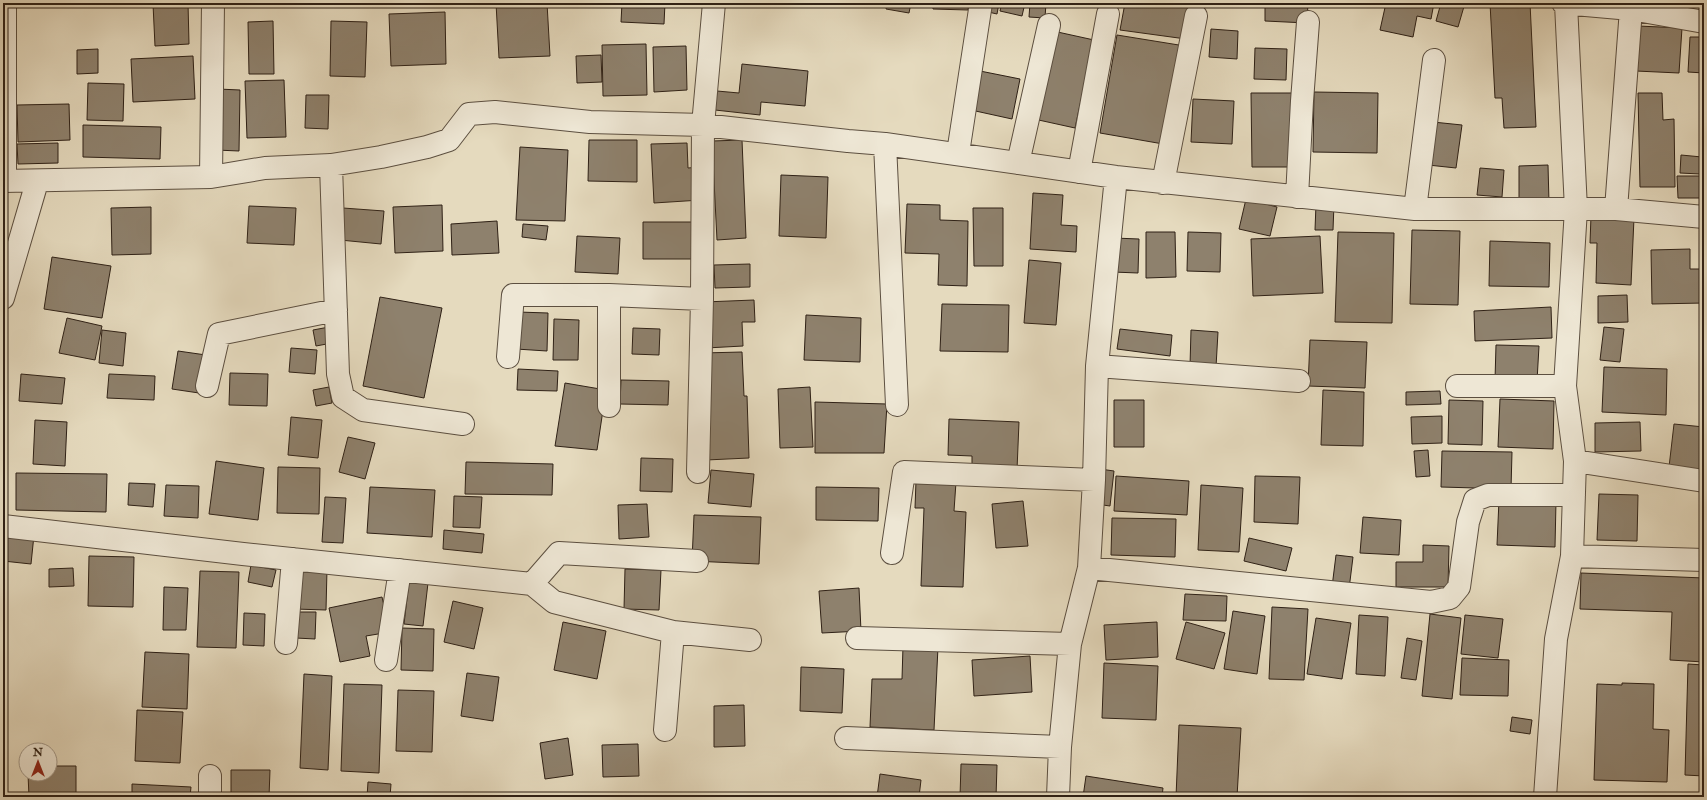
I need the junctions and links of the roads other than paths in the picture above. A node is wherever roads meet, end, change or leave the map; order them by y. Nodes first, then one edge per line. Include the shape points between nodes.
1 (5, 3) edge
2 (213, 3) edge
3 (714, 3) edge
4 (981, 3) edge
5 (1565, 4) edge
6 (1631, 9) junction
7 (1108, 14) dead end
8 (1196, 16) dead end
9 (1308, 22) dead end
10 (1704, 22) edge
11 (1049, 25) dead end
12 (1434, 60) dead end
13 (703, 125) junction
14 (885, 144) junction
15 (958, 153) junction
16 (1018, 162) junction
17 (331, 165) junction
18 (1079, 172) junction
19 (211, 177) junction
20 (1116, 177) junction
21 (4, 181) edge
22 (36, 182) junction
23 (1163, 183) junction
24 (1297, 197) junction
25 (1616, 208) junction
26 (1415, 210) junction
27 (1576, 210) junction
28 (1704, 217) edge
29 (609, 295) junction
30 (3, 298) edge
31 (702, 299) junction
32 (336, 310) junction
33 (508, 357) dead end
34 (1097, 366) junction
35 (1299, 380) dead end
36 (207, 386) dead end
37 (1457, 386) dead end
38 (1565, 386) junction
39 (897, 405) dead end
40 (609, 406) dead end
41 (463, 424) dead end
42 (1575, 462) junction
43 (698, 472) dead end
44 (1094, 480) junction
45 (1704, 481) edge
46 (1574, 495) junction
47 (3, 526) edge
48 (892, 553) dead end
49 (1572, 556) junction
50 (293, 559) junction
51 (1704, 560) edge
52 (697, 561) dead end
53 (1089, 568) junction
54 (400, 570) junction
55 (532, 584) junction
56 (673, 632) junction
57 (857, 638) dead end
58 (750, 640) dead end
59 (286, 643) dead end
60 (1070, 644) junction
61 (386, 660) dead end
62 (664, 730) dead end
63 (846, 738) dead end
64 (1060, 747) junction
65 (1058, 797) edge
66 (1545, 797) edge

1 - 21 street
2 - 19 street
3 - 13 street
4 - 15 street
5 - 6 street
5 - 27 street
6 - 10 street
6 - 25 street
7 - 18 street
8 - 23 street
9 - 24 street
11 - 16 street
12 - 26 street
13 - 14 street
13 - 17 street via 590,122 495,112 469,114 449,140 380,157
13 - 31 street
14 - 15 street
14 - 39 street
15 - 16 street
16 - 18 street
17 - 19 street via 265,168
17 - 32 street
18 - 20 street
19 - 22 street
20 - 23 street
20 - 34 street
21 - 22 street
22 - 30 street
23 - 24 street
24 - 26 street
25 - 27 street
25 - 28 street
26 - 27 street
27 - 38 street
29 - 31 street
29 - 33 street via 512,295
29 - 40 street
31 - 43 street
32 - 36 street via 218,334
32 - 41 street via 338,374 343,397 363,410
34 - 35 street
34 - 44 street
37 - 38 street
38 - 42 street
42 - 45 street
42 - 46 street
44 - 48 street via 904,472
44 - 53 street
46 - 49 street
46 - 53 street via 1488,496 1476,500 1468,522 1459,586 1450,598 1431,602
47 - 50 street
49 - 51 street
49 - 66 street via 1556,639
50 - 54 street
50 - 59 street
52 - 55 street via 559,552
53 - 60 street
54 - 55 street
54 - 61 street
55 - 56 street via 554,602
56 - 58 street
56 - 62 street
57 - 60 street
60 - 64 street
63 - 64 street
64 - 65 street

